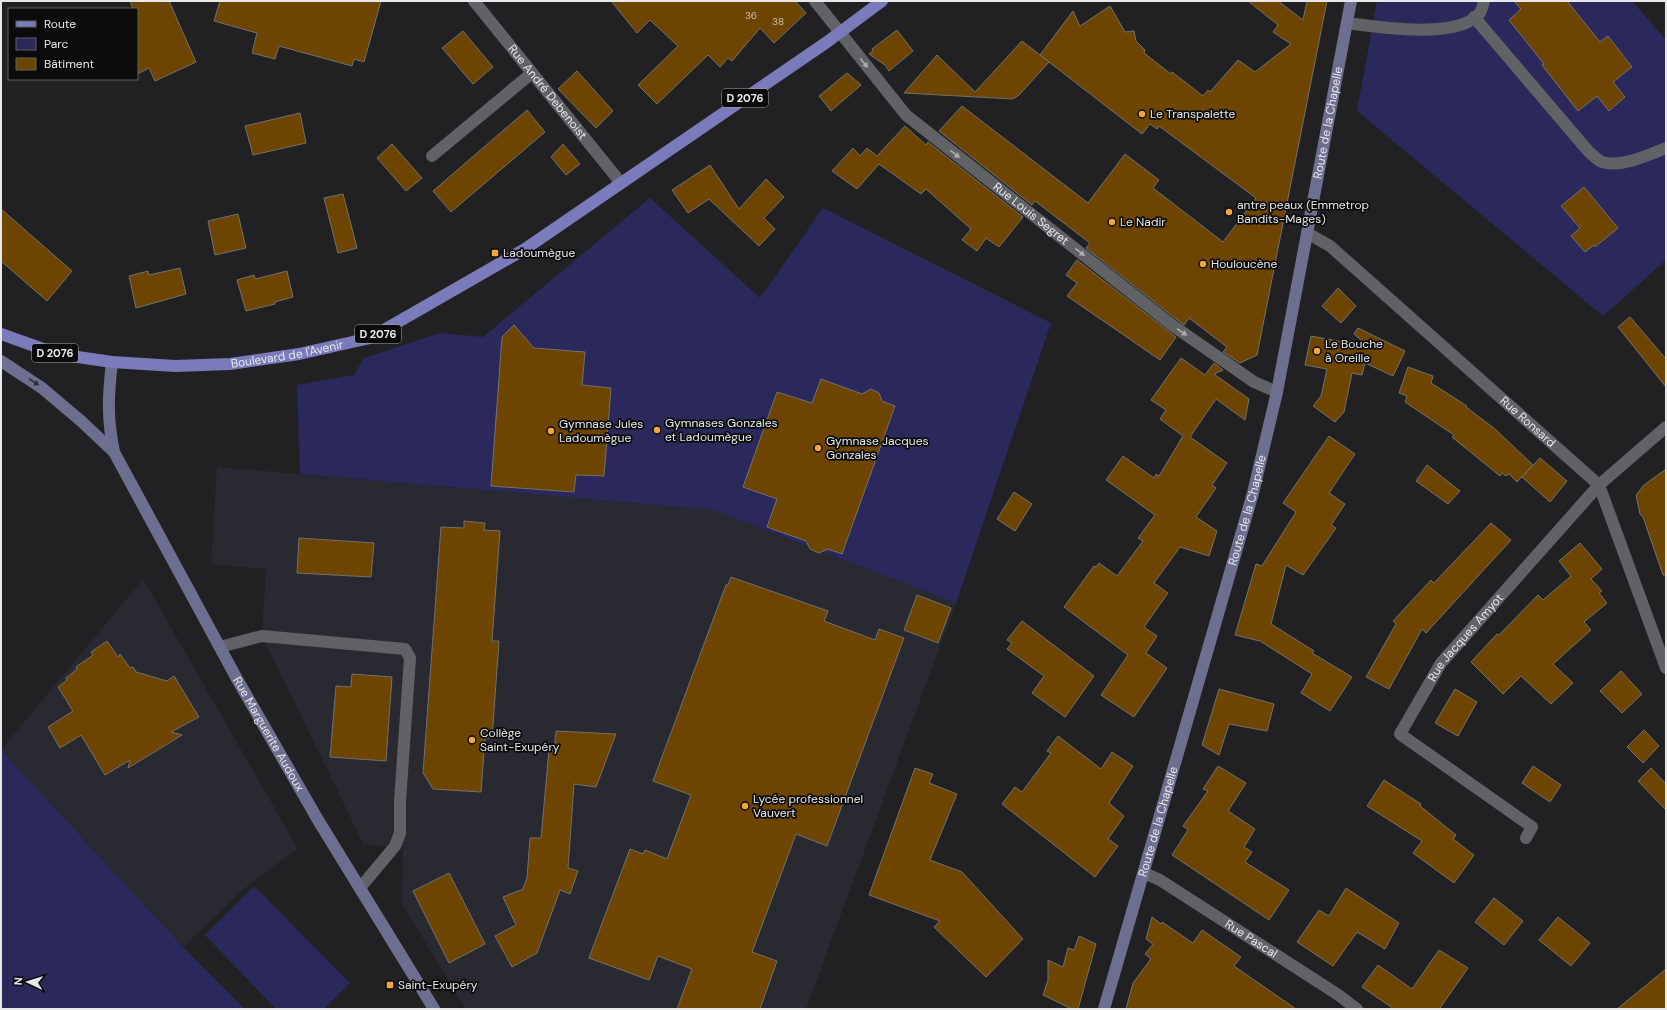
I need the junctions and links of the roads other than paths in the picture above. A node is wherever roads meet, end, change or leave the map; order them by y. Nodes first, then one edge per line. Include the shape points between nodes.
1 (474, 1) edge
2 (816, 1) edge
3 (882, 1) edge
4 (1351, 1) edge
5 (1484, 1) edge
6 (1474, 17) junction
7 (1347, 23) junction
8 (840, 32) junction
9 (532, 73) junction
10 (1666, 148) edge
11 (432, 156) dead end
12 (621, 183) junction
13 (1307, 233) junction
14 (1, 334) edge
15 (1, 361) edge
16 (112, 362) junction
17 (1277, 392) junction
18 (1666, 427) edge
19 (114, 452) junction
20 (1599, 485) junction
21 (220, 647) junction
22 (1666, 668) edge
23 (1526, 838) dead end
24 (1144, 873) junction
25 (360, 888) junction
26 (434, 1009) edge
27 (1104, 1009) edge
28 (1357, 1009) edge

1 - 9 street, Rue André Debenoist
2 - 8 street, Rue Louis Segret
3 - 8 main road, D 2076
4 - 7 main road, Route de la Chapelle
5 - 6 street via 1481,12
6 - 7 street via 1467,22 1437,30 1391,29
6 - 10 street via 1589,152 1601,162 1620,163
7 - 13 main road, Route de la Chapelle
8 - 12 main road, D 2076
8 -> 17 street, Rue Louis Segret via 906,115 1172,324 1254,382
9 - 11 street
9 - 12 street, Rue André Debenoist
12 - 16 main road, Boulevard de l'Avenir / D 2076 via 500,264 370,338 299,354 230,364 176,366
13 - 17 main road, Route de la Chapelle
13 - 20 street, Rue Ronsard via 1330,246
14 - 16 main road, Boulevard de l'Avenir / D 2076 via 57,354
15 -> 19 main road, Rue Marguerite Audoux via 42,388
16 - 19 main road, Rue Marguerite Audoux via 108,426
17 - 24 main road, Route de la Chapelle via 1253,493
18 - 20 street, Rue Jacques Amyot
19 - 21 main road, Rue Marguerite Audoux
20 - 22 street, Rue Ronsard
20 - 23 street, Rue Jacques Amyot via 1441,663 1400,734 1532,827
21 - 25 main road, Rue Marguerite Audoux via 318,820
21 - 25 street via 262,636 405,649 410,658 400,833 395,846
24 - 27 main road, Route de la Chapelle
24 - 28 street, Rue Pascal via 1160,880
25 - 26 main road, Rue Marguerite Audoux

